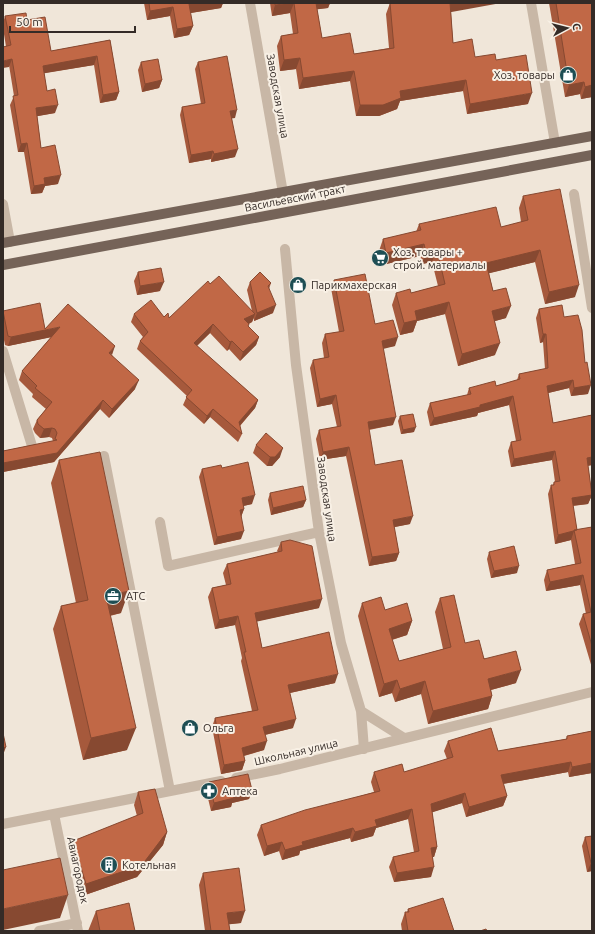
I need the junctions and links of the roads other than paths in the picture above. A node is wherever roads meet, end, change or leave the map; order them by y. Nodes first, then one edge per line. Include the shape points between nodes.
1 (250, 3) edge
2 (531, 3) edge
3 (592, 136) edge
4 (555, 142) junction
5 (592, 155) edge
6 (282, 193) junction
7 (574, 194) dead end
8 (3, 204) edge
9 (7, 242) edge
10 (285, 249) dead end
11 (3, 265) edge
12 (592, 308) edge
13 (3, 351) edge
14 (32, 446) edge
15 (104, 456) dead end
16 (160, 522) dead end
17 (319, 532) junction
18 (592, 692) edge
19 (361, 711) junction
20 (404, 738) junction
21 (364, 749) junction
22 (170, 791) junction
23 (54, 814) junction
24 (3, 824) edge
25 (78, 927) edge
26 (39, 931) edge

1 - 6 street, Заводская улица
2 - 4 street
3 - 4 main road, Васильевский тракт
4 - 6 main road, Васильевский тракт
5 - 11 main road, Васильевский тракт
6 - 9 main road, Васильевский тракт
7 - 12 street
8 - 9 street
10 - 17 street, Заводская улица via 296,365
13 - 14 street
15 - 22 street
16 - 17 street via 168,566
17 - 19 street, Заводская улица via 341,643
18 - 20 street, Школьная улица
19 - 20 street
19 - 21 street, Заводская улица
20 - 21 street, Школьная улица
21 - 22 street, Школьная улица
22 - 23 street, Школьная улица
23 - 24 street, Школьная улица
23 - 25 street, Авиагородок
25 - 26 street

